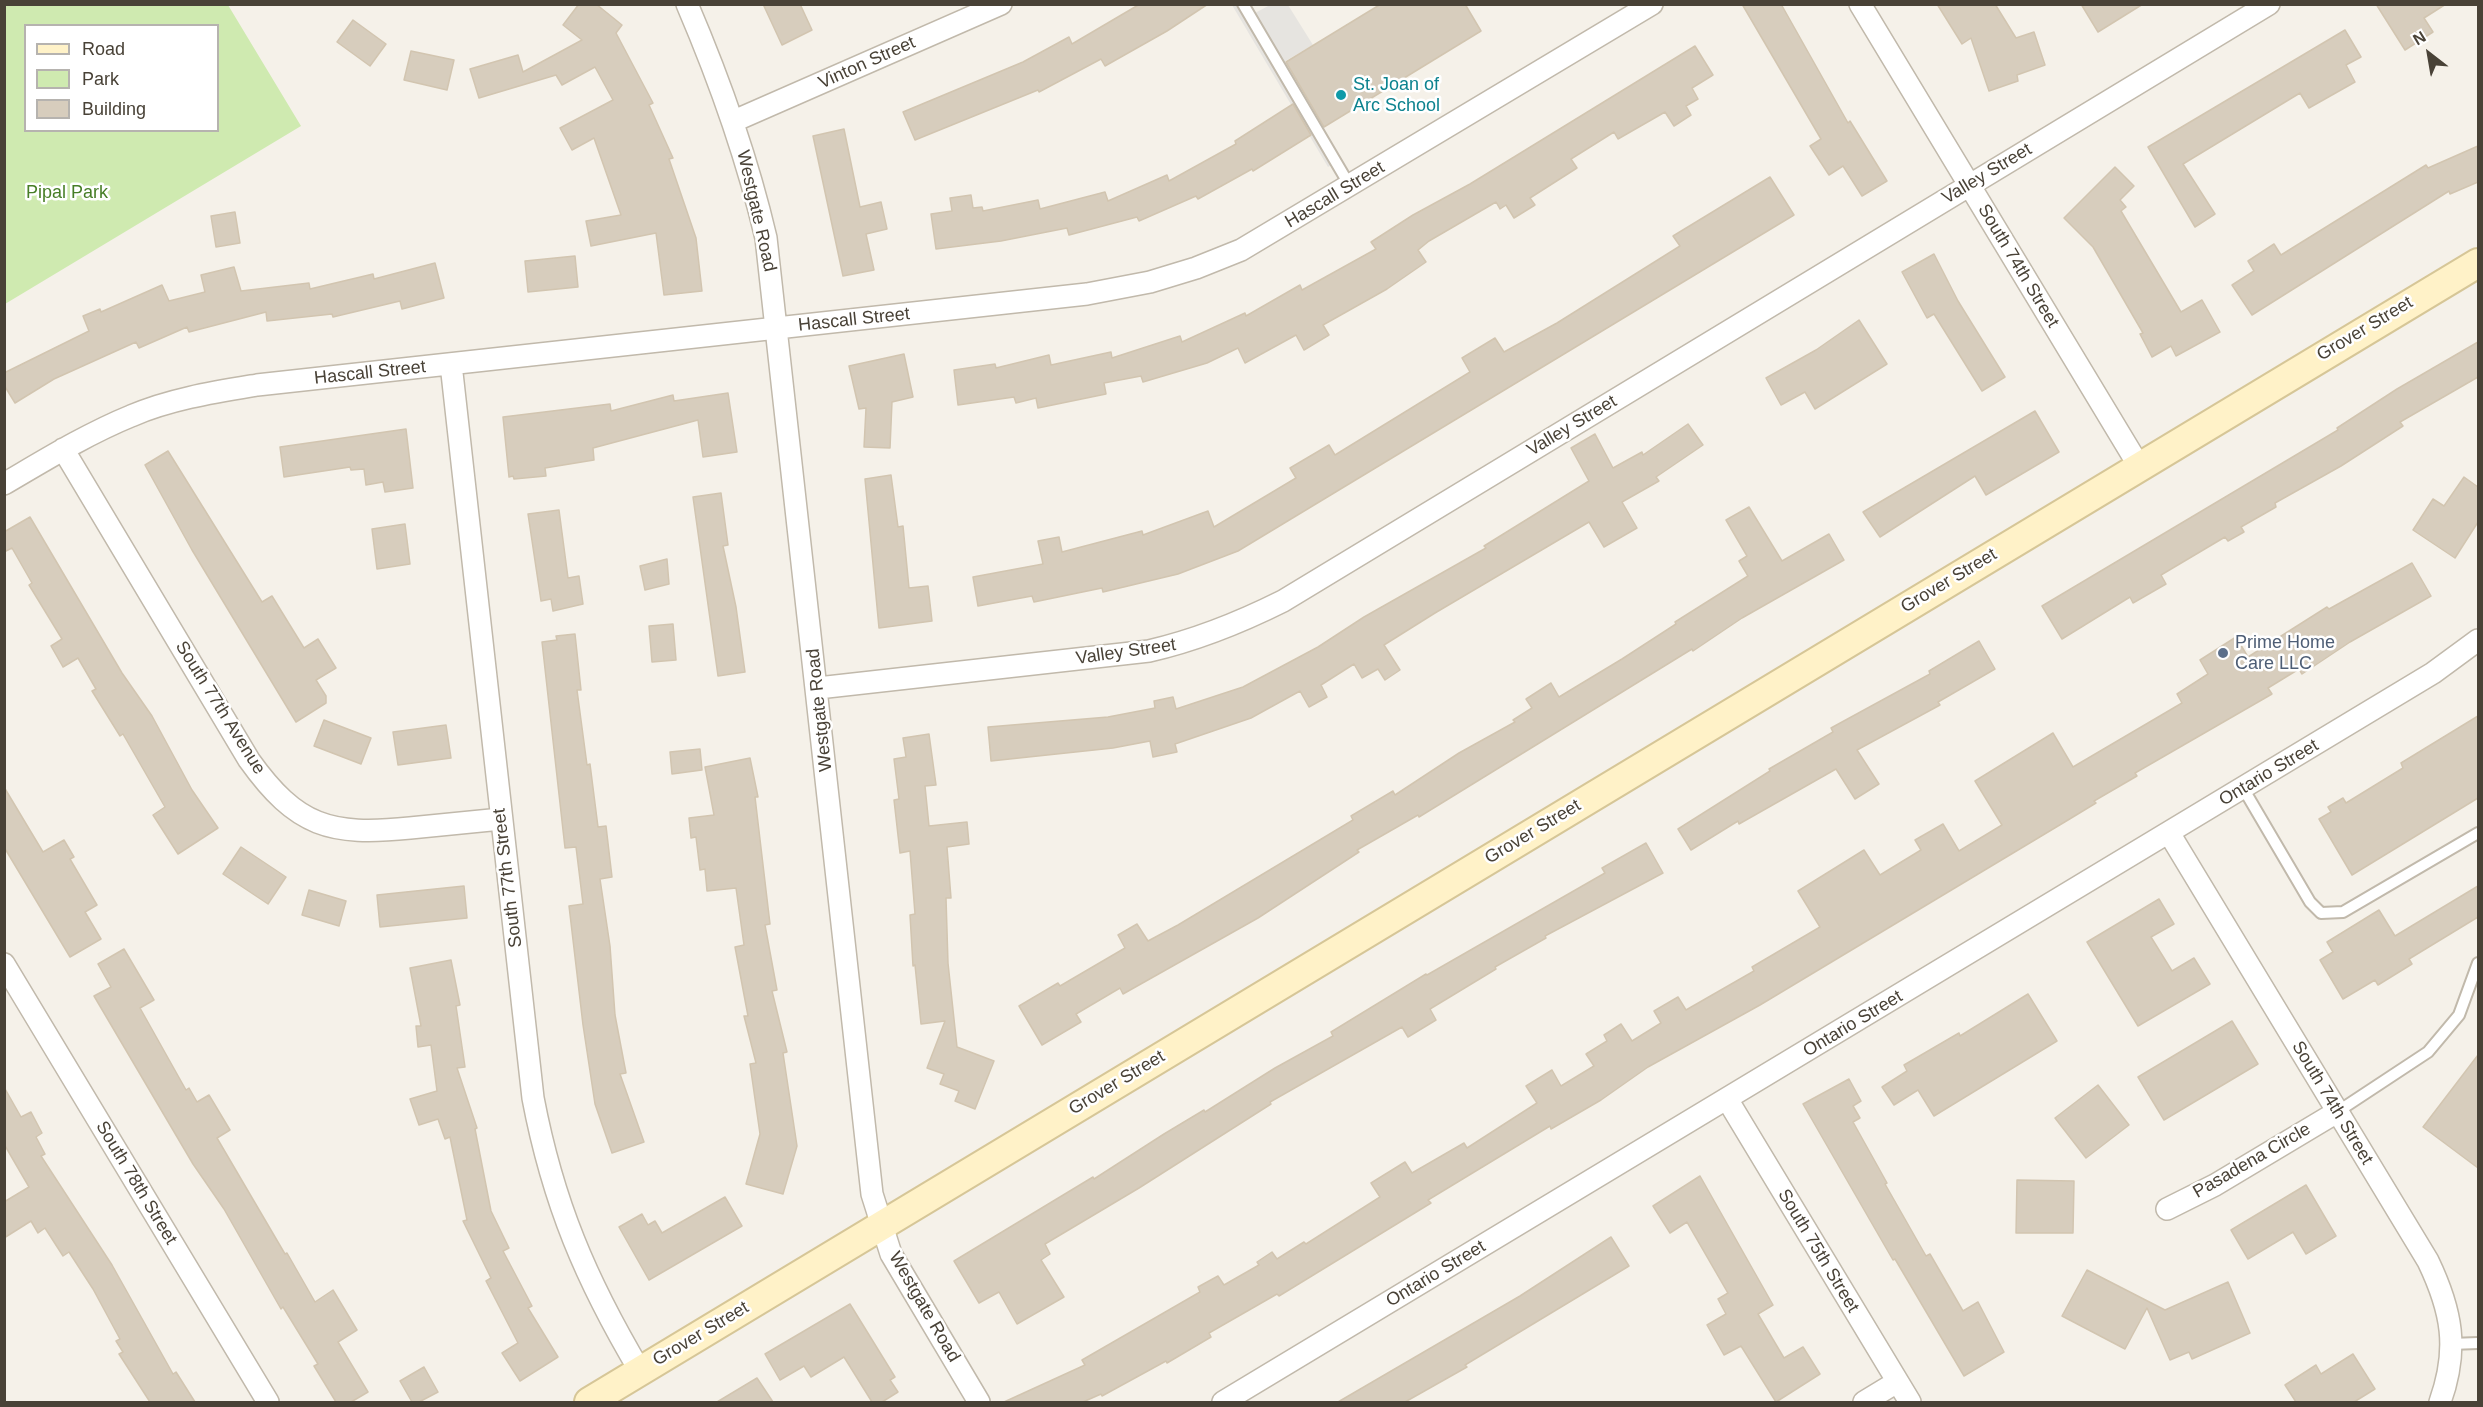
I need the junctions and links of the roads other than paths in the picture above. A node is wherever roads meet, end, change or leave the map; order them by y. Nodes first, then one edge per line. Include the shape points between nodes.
1 (687, 4) edge
2 (1001, 4) edge
3 (1243, 4) edge
4 (1652, 4) edge
5 (1860, 4) edge
6 (2269, 4) edge
7 (734, 121) junction
8 (1969, 185) junction
9 (1350, 186) junction
10 (2478, 262) edge
11 (778, 328) junction
12 (451, 364) junction
13 (63, 449) junction
14 (2139, 466) junction
15 (4, 484) edge
16 (2478, 640) edge
17 (818, 688) junction
18 (2243, 788) junction
19 (501, 819) junction
20 (2169, 833) junction
21 (2478, 833) edge
22 (2478, 963) edge
23 (4, 964) edge
24 (1727, 1099) junction
25 (2337, 1112) junction
26 (2167, 1209) dead end
27 (882, 1226) junction
28 (2478, 1343) edge
29 (2451, 1344) junction
30 (640, 1371) junction
31 (1897, 1382) junction
32 (2443, 1394) edge
33 (268, 1402) edge
34 (589, 1402) edge
35 (979, 1402) edge
36 (1223, 1402) edge
37 (1864, 1402) edge
38 (1910, 1402) edge

1 - 7 street, Westgate Road
2 - 7 street, Vinton Street
3 - 9 lane
4 - 9 street, Hascall Street
5 - 8 street, South 74th Street
6 - 8 street, Valley Street
7 - 11 street, Westgate Road via 766,238
8 - 14 street, South 74th Street
8 - 17 street, Valley Street via 1282,601 1234,626 1149,651
9 - 11 street, Hascall Street via 1241,250 1150,282 1087,294
10 - 14 street, Grover Street
11 - 12 street, Hascall Street
11 - 17 street, Westgate Road
12 - 13 street, Hascall Street via 208,394 132,415
12 - 19 street, South 77th Street
13 - 15 street, Hascall Street
13 - 19 street, South 77th Avenue via 249,760 284,801 320,823 365,832
14 - 27 street, Grover Street
16 - 18 street, Ontario Street via 2433,673
17 - 27 street, Westgate Road via 872,1194
18 - 20 street, Ontario Street
18 - 21 lane via 2310,902 2321,913 2343,912
19 - 30 street, South 77th Street via 533,1098 544,1155 582,1263
20 - 24 street, Ontario Street
20 - 25 street, South 74th Street
22 - 25 lane via 2459,1015 2428,1052
23 - 33 street, South 78th Street
24 - 31 street, South 75th Street
24 - 36 street, Ontario Street
25 - 26 street, Pasadena Circle
25 - 29 street, South 74th Street via 2444,1294
27 - 30 street, Grover Street
27 - 35 street, Westgate Road via 891,1254
28 - 29 lane
29 - 32 street, South 74th Street
30 - 34 street, Grover Street
31 - 37 street
31 - 38 street, South 75th Street

